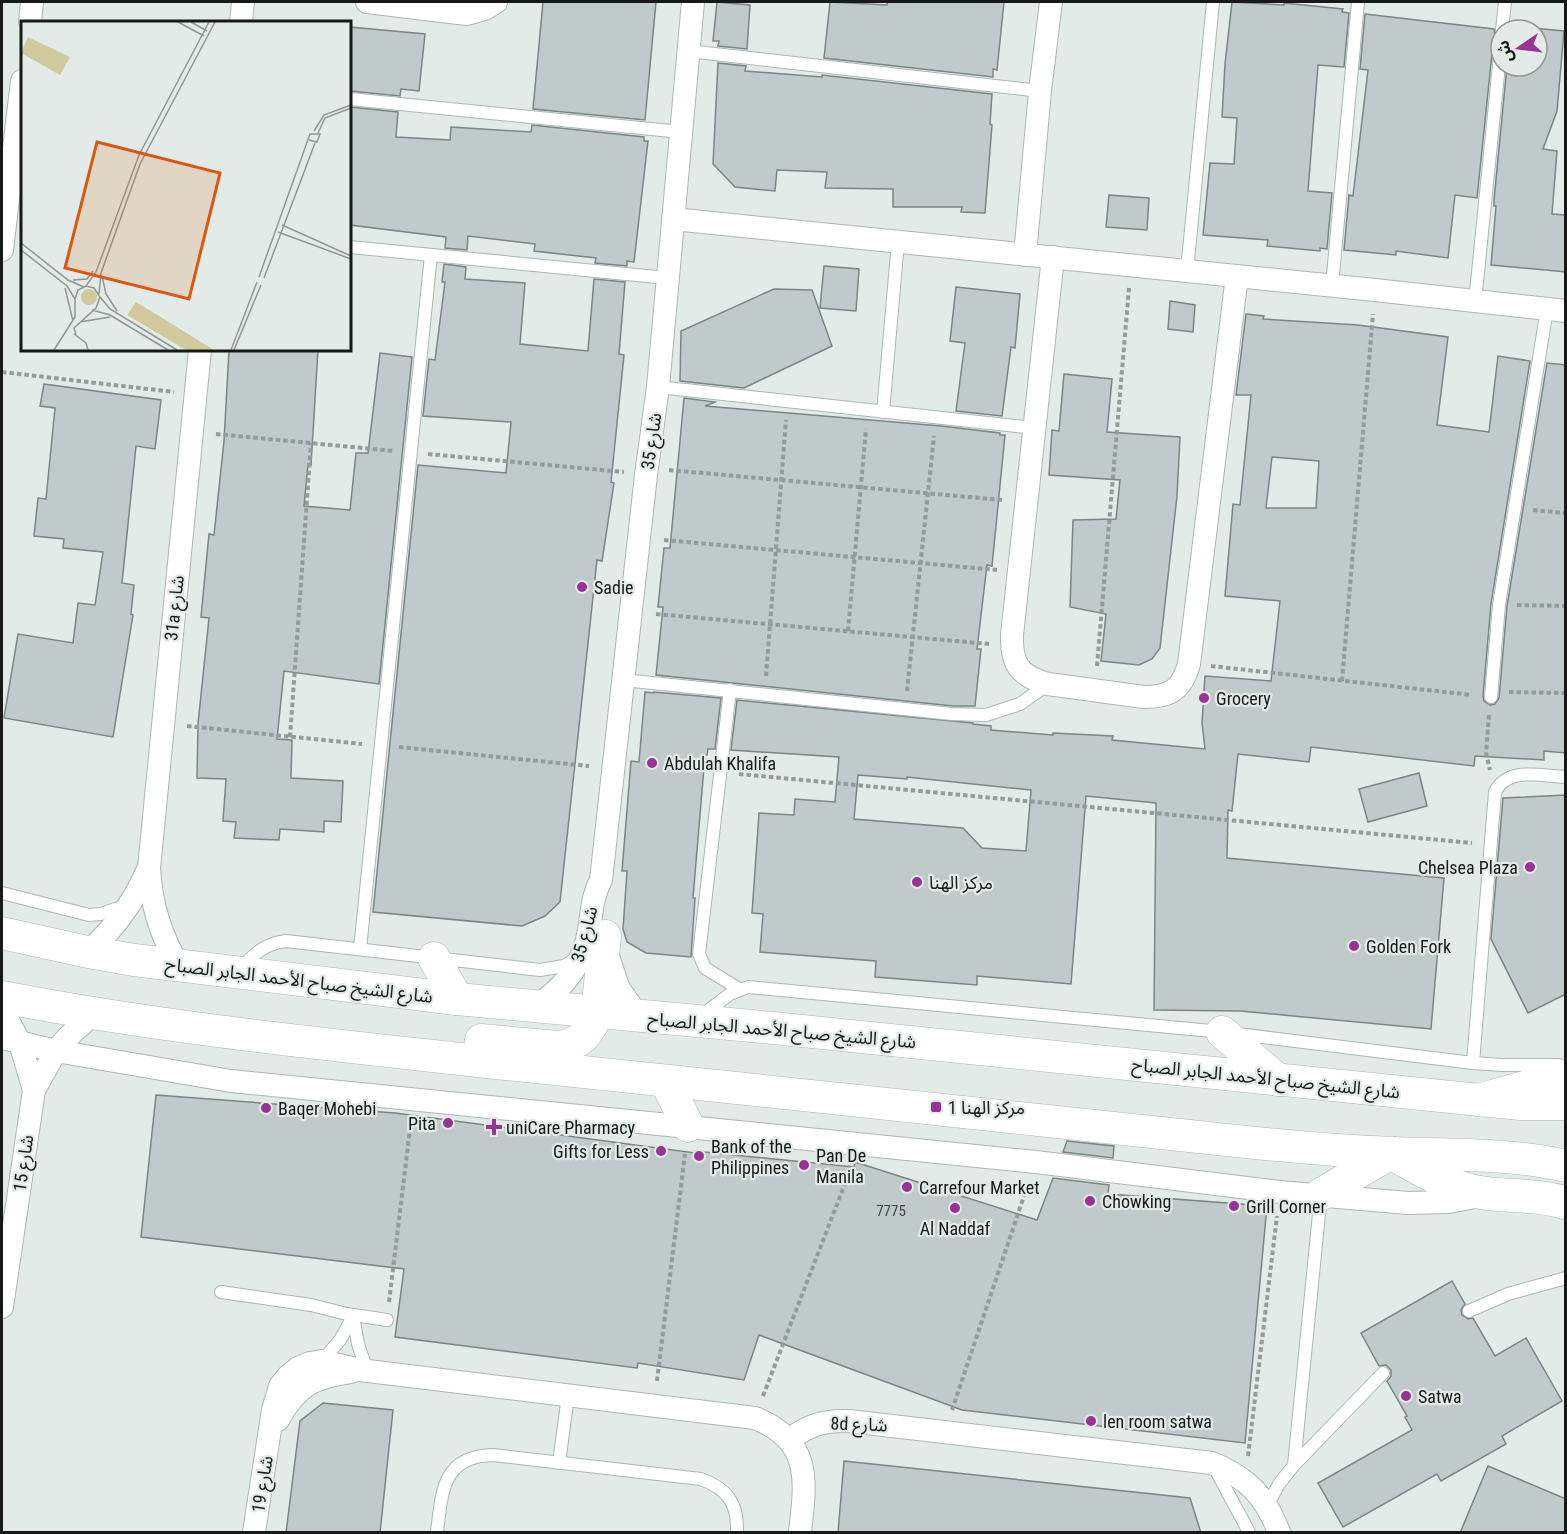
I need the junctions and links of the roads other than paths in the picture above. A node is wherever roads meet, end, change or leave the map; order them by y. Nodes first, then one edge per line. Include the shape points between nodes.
1 (32, 2) edge
2 (243, 2) edge
3 (367, 2) edge
4 (496, 2) edge
5 (693, 2) edge
6 (1051, 2) edge
7 (1214, 2) edge
8 (1358, 2) edge
9 (1505, 2) edge
10 (1504, 18) edge
11 (30, 21) edge
12 (241, 21) edge
13 (688, 51) junction
14 (1498, 78) edge
15 (21, 89) edge
16 (1040, 91) junction
17 (351, 99) edge
18 (681, 132) junction
19 (673, 219) junction
20 (898, 242) junction
21 (351, 247) edge
22 (2, 250) edge
23 (431, 255) junction
24 (1025, 255) junction
25 (1053, 257) junction
26 (1187, 271) junction
27 (1237, 276) junction
28 (668, 278) junction
29 (1332, 286) junction
30 (1475, 302) junction
31 (1556, 310) edge
32 (200, 351) edge
33 (658, 387) junction
34 (883, 412) junction
35 (1034, 428) junction
36 (623, 680) junction
37 (1048, 684) junction
38 (730, 690) junction
39 (1491, 694) road end
40 (1566, 777) edge
41 (149, 868) junction
42 (2, 893) edge
43 (131, 904) junction
44 (2, 933) edge
45 (594, 944) junction
46 (360, 949) junction
47 (88, 952) junction
48 (434, 958) junction
49 (179, 966) junction
50 (236, 973) junction
51 (739, 989) junction
52 (2, 997) edge
53 (457, 999) junction
54 (535, 1007) junction
55 (2, 1009) edge
56 (94, 1013) junction
57 (597, 1013) junction
58 (638, 1016) junction
59 (693, 1022) junction
60 (1222, 1032) junction
61 (11, 1040) edge
62 (379, 1050) junction
63 (56, 1051) junction
64 (1473, 1063) junction
65 (1566, 1064) edge
66 (1566, 1076) edge
67 (1278, 1080) junction
68 (666, 1082) junction
69 (34, 1090) junction
70 (1480, 1100) junction
71 (1566, 1104) edge
72 (688, 1126) junction
73 (1391, 1153) junction
74 (1566, 1166) edge
75 (1488, 1193) junction
76 (1321, 1194) junction
77 (1566, 1203) edge
78 (1566, 1278) edge
79 (221, 1292) dead end
80 (2, 1307) edge
81 (1469, 1311) dead end
82 (353, 1316) junction
83 (387, 1320) road end
84 (322, 1361) junction
85 (364, 1370) junction
86 (1383, 1373) dead end
87 (303, 1376) junction
88 (568, 1396) junction
89 (789, 1440) junction
90 (558, 1463) junction
91 (1212, 1463) junction
92 (1294, 1465) junction
93 (1273, 1519) edge
94 (254, 1533) edge
95 (437, 1533) edge
96 (737, 1533) edge
97 (800, 1533) edge
98 (1249, 1533) edge

1 - 11 street
2 - 12 street
3 - 4 street via 467,14
5 - 13 street, شارع 35
6 - 16 street
7 - 26 lane
8 - 29 lane
9 - 10 lane
13 - 16 lane
13 - 18 street, شارع 35
14 - 30 lane
15 - 22 street
16 - 24 street
17 - 18 lane
18 - 19 street, شارع 35
19 - 20 street
19 - 28 street, شارع 35
20 - 24 street
20 - 34 lane
21 - 23 lane
23 - 28 lane
23 - 46 lane
24 - 25 street
25 - 26 street
25 - 35 street
26 - 27 street
27 - 29 street
27 - 37 street via 1185,679 1174,691 1160,697
28 - 33 street, شارع 35
29 - 30 street
30 - 31 street
31 - 39 lane via 1514,508 1498,605
32 - 41 street, 31a شارع
33 - 34 lane
33 - 36 street, شارع 35
34 - 35 lane
35 - 37 street via 1011,646 1022,672
36 - 38 lane
36 - 45 street, شارع 35 via 601,880 604,894
37 - 38 lane via 1020,704 986,715
38 - 51 lane via 699,954 705,968
40 - 64 lane via 1513,775 1505,778 1495,792
41 - 43 street, 31a شارع
41 - 49 street, 31a شارع via 153,909
42 - 43 lane via 89,915
43 - 47 street, 31a شارع via 112,930
44 - 47 main road, شارع الشيخ صباح الأحمد الجابر الصباح
45 - 48 lane via 564,966 540,970
45 - 54 street, شارع 35 via 565,984
45 - 57 main road
45 - 58 street, شارع 35 via 607,954 618,987
46 - 48 lane
46 - 50 lane via 275,942 255,954
47 - 49 main road, شارع الشيخ صباح الأحمد الجابر الصباح
48 - 53 main road
49 - 50 main road, شارع الشيخ صباح الأحمد الجابر الصباح
50 - 53 main road, شارع الشيخ صباح الأحمد الجابر الصباح
51 - 59 lane
51 - 60 lane
52 - 56 main road
53 - 54 main road, شارع الشيخ صباح الأحمد الجابر الصباح
54 - 57 main road, شارع الشيخ صباح الأحمد الجابر الصباح
55 - 61 street, شارع 15
56 - 62 main road
56 - 63 street, شارع 15
57 - 58 main road, شارع الشيخ صباح الأحمد الجابر الصباح
57 - 62 main road via 583,1038 567,1046 432,1035 404,1038
58 - 59 main road, شارع الشيخ صباح الأحمد الجابر الصباح
59 - 67 main road, شارع الشيخ صباح الأحمد الجابر الصباح
60 - 64 lane
60 - 67 main road
61 - 63 street
61 - 69 street, شارع 15
62 - 68 main road
63 - 69 street, شارع 15
63 - 72 street via 231,1081
64 - 65 lane
66 - 70 main road
67 - 70 main road, شارع الشيخ صباح الأحمد الجابر الصباح
68 - 72 main road
68 - 73 main road via 936,1107 1329,1151
69 - 80 street, شارع 15
70 - 71 main road, شارع الشيخ صباح الأحمد الجابر الصباح
72 - 76 street
73 - 74 main road via 1488,1156
73 - 75 main road via 1458,1187
73 - 76 main road
75 - 76 street via 1428,1204
75 - 77 main road
76 - 92 lane
78 - 81 lane via 1508,1294
79 - 82 lane via 311,1305
82 - 83 lane
82 - 84 lane
82 - 85 lane
84 - 85 street
84 - 87 street via 310,1363
85 - 87 street via 319,1378
85 - 88 street
86 - 92 lane
87 - 94 street, شارع 19 via 270,1435
88 - 89 street via 755,1418
88 - 90 lane
89 - 91 street, 8d شارع via 811,1426 836,1420
89 - 97 street via 805,1478
90 - 95 lane via 493,1455 477,1455 463,1461 451,1471 444,1485
90 - 96 lane via 701,1479 715,1484 734,1504
91 - 93 street, 8d شارع via 1245,1480
91 - 98 lane
92 - 93 lane via 1279,1484

